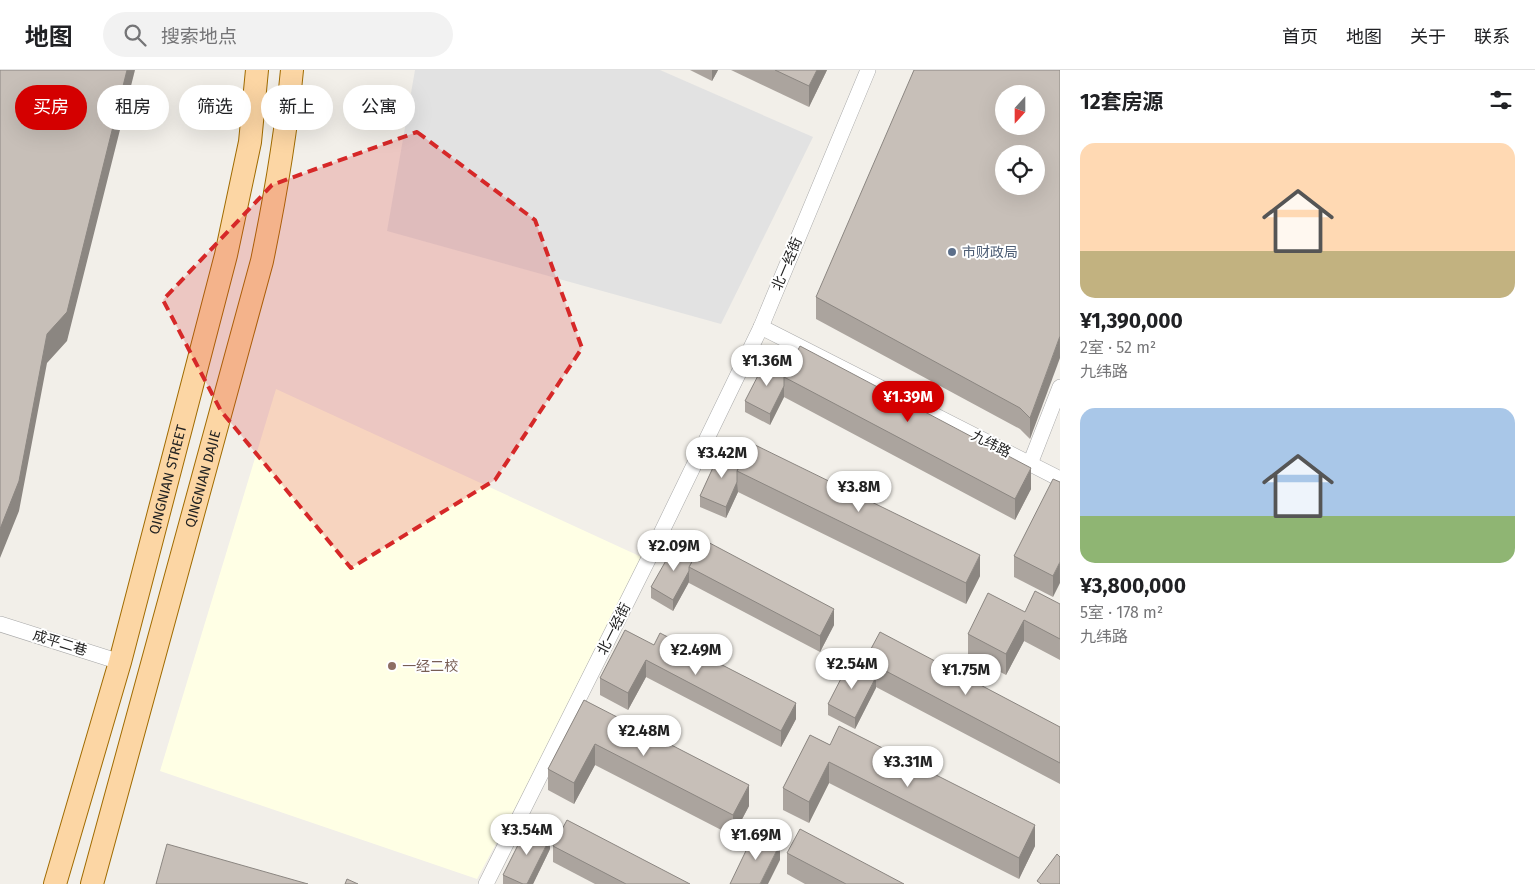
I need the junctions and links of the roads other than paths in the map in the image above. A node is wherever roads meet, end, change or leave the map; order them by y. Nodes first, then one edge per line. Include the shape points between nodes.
1 (257, 70) edge
2 (292, 70) edge
3 (868, 70) edge
4 (761, 327) junction
5 (1060, 387) edge
6 (1030, 464) junction
7 (1060, 479) edge
8 (0, 624) edge
9 (120, 662) junction
10 (55, 884) edge
11 (92, 884) edge
12 (486, 884) edge

1 - 9 main road, QINGNIAN STREET via 250,142 226,255
2 - 11 main road, QINGNIAN DAJIE via 277,186 262,261
3 - 4 street, 北一经街
4 - 6 street, 九纬路
4 - 12 street, 北一经街
5 - 6 street
6 - 7 street, 九纬路
8 - 9 street, 成平二巷
9 - 10 main road, QINGNIAN STREET

